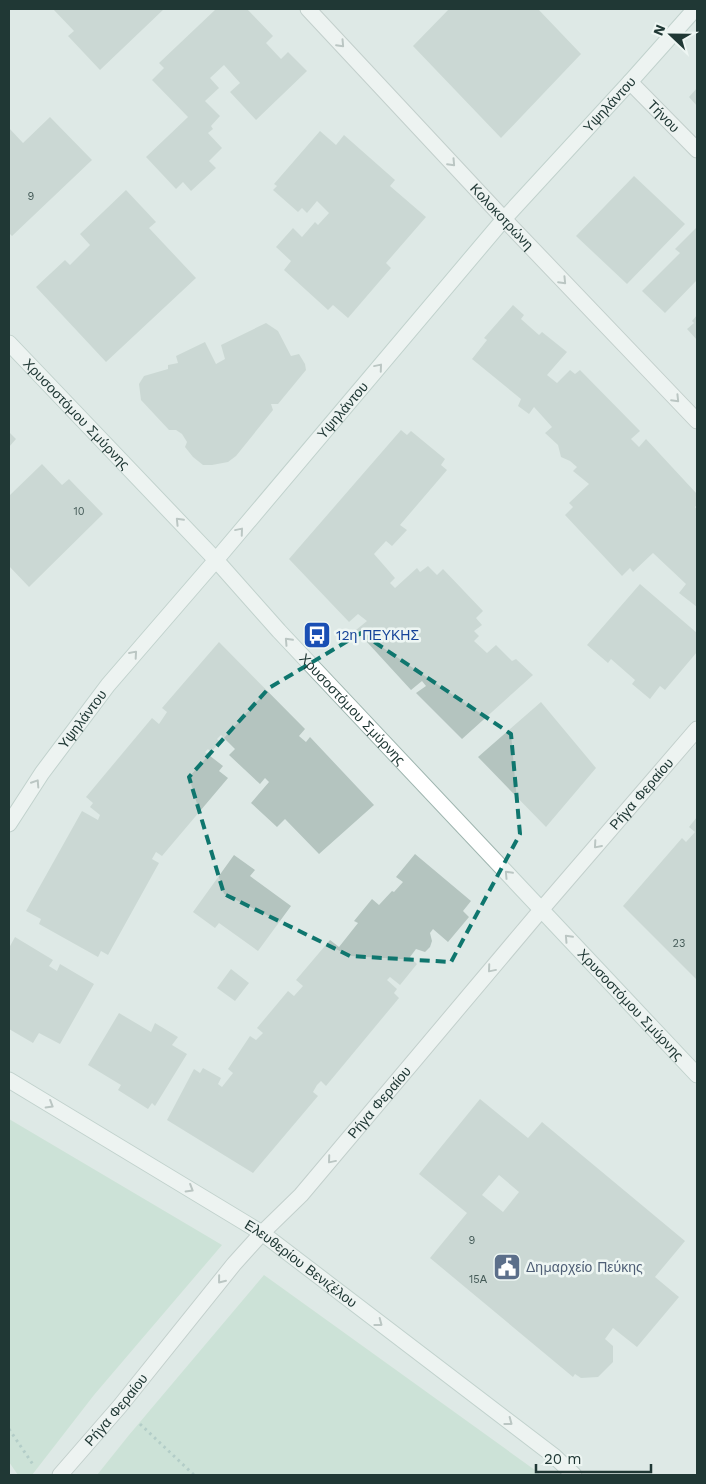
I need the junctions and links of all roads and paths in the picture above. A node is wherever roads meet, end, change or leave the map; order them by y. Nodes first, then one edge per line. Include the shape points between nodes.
1 (308, 9) edge
2 (695, 9) edge
3 (630, 82) junction
4 (697, 150) edge
5 (504, 219) junction
6 (9, 343) edge
7 (697, 421) edge
8 (216, 560) junction
9 (697, 728) edge
10 (9, 824) edge
11 (541, 910) junction
12 (697, 1075) edge
13 (9, 1080) edge
14 (262, 1233) junction
15 (120, 1406) junction
16 (9, 1429) edge
17 (35, 1468) dead end
18 (60, 1475) edge
19 (194, 1475) edge
20 (574, 1475) edge

1 -> 5 street, Κολοκοτρώνη
2 - 3 street, Υψηλάντου
3 - 4 street, Τήνου
3 - 5 street, Υψηλάντου
5 -> 7 street, Κολοκοτρώνη
8 -> 5 street, Υψηλάντου
8 -> 6 street, Χρυσοστόμου Σμύρνης
10 -> 8 street, Υψηλάντου via 42,773 108,684
11 -> 8 street, Χρυσοστόμου Σμύρνης
9 -> 11 street, Ρήγα Φεραίου
12 -> 11 street, Χρυσοστόμου Σμύρνης
11 -> 14 street, Ρήγα Φεραίου via 301,1195
13 -> 14 street, Ελευθερίου Βενιζέλου
14 -> 15 street, Ρήγα Φεραίου
14 -> 20 street, Ελευθερίου Βενιζέλου via 554,1456
15 - 18 street, Ρήγα Φεραίου
15 - 19 path
16 - 17 path

